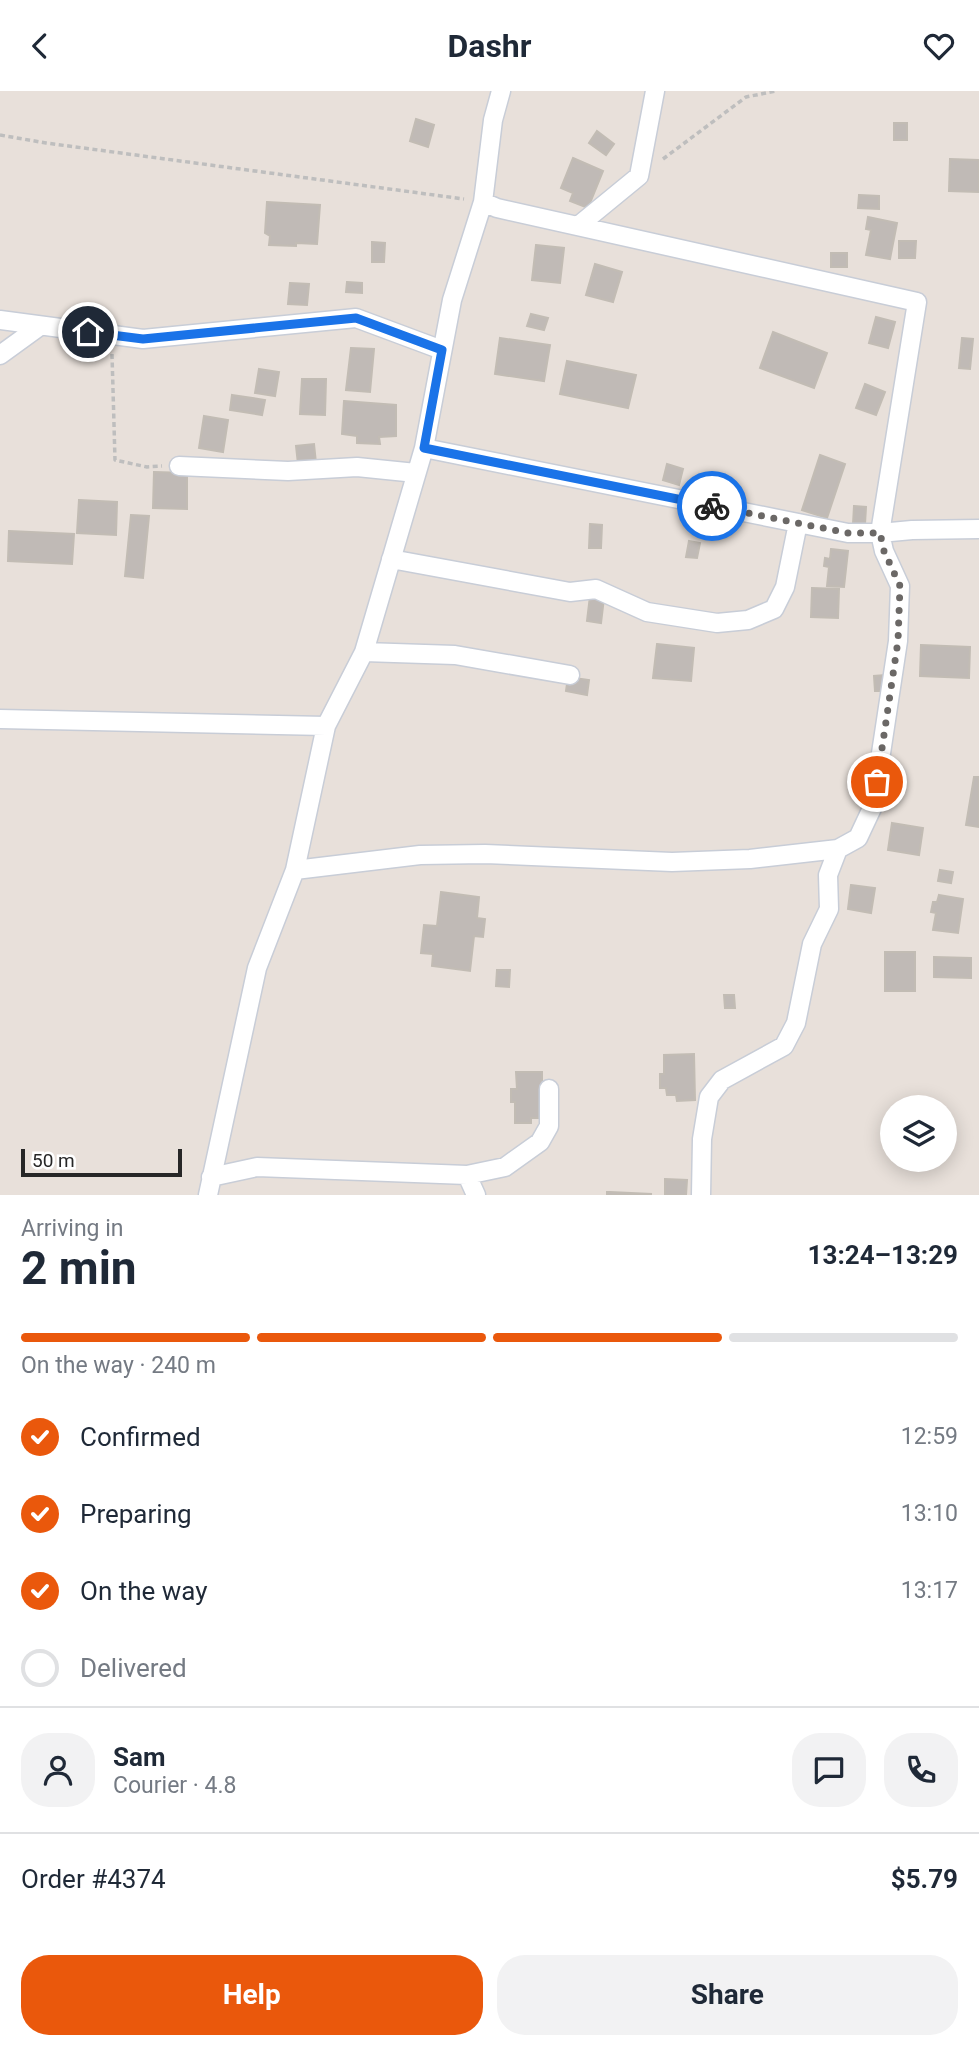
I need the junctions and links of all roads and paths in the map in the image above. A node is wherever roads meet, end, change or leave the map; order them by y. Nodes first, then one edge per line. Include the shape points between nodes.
1 (501, 91) edge
2 (655, 91) edge
3 (776, 91) edge
4 (0, 135) edge
5 (639, 176) junction
6 (483, 202) junction
7 (578, 226) junction
8 (0, 320) edge
9 (40, 326) junction
10 (112, 335) junction
11 (442, 350) junction
12 (0, 355) edge
13 (424, 448) junction
14 (179, 466) joint
15 (416, 473) junction
16 (798, 523) junction
17 (979, 529) edge
18 (880, 533) junction
19 (391, 559) junction
20 (364, 652) junction
21 (570, 675) dead end
22 (0, 719) edge
23 (326, 726) junction
24 (838, 849) junction
25 (295, 870) junction
26 (549, 1089) dead end
27 (467, 1175) junction
28 (210, 1186) edge
29 (475, 1195) edge
30 (701, 1195) edge

1 - 6 street
2 - 5 street
3 - 5 path via 746,97
4 - 6 path
5 - 7 street
6 - 7 street
6 - 11 street via 452,300
7 - 18 street via 917,302
8 - 9 street
9 - 10 street
9 - 12 street
10 - 11 street via 143,339 356,318
10 - 14 path via 115,460 147,467
11 - 13 street
13 - 15 street
13 - 16 street
14 - 15 street via 288,471 357,467
15 - 19 street
16 - 18 street via 848,533
16 - 19 street via 785,587 774,610 748,620 717,623 647,612 596,589 570,592
17 - 18 street
18 - 24 street via 900,586 898,641 873,806 858,838
19 - 20 street
20 - 21 street via 455,655
20 - 23 street
22 - 23 street
23 - 25 street
24 - 25 street via 672,862 420,855
24 - 30 street via 828,875 830,909 812,944 796,1023 784,1046 722,1080 709,1097 702,1139
25 - 28 street via 257,968
26 - 27 street via 549,1126 540,1142 505,1167
27 - 28 street via 257,1167
27 - 29 street

